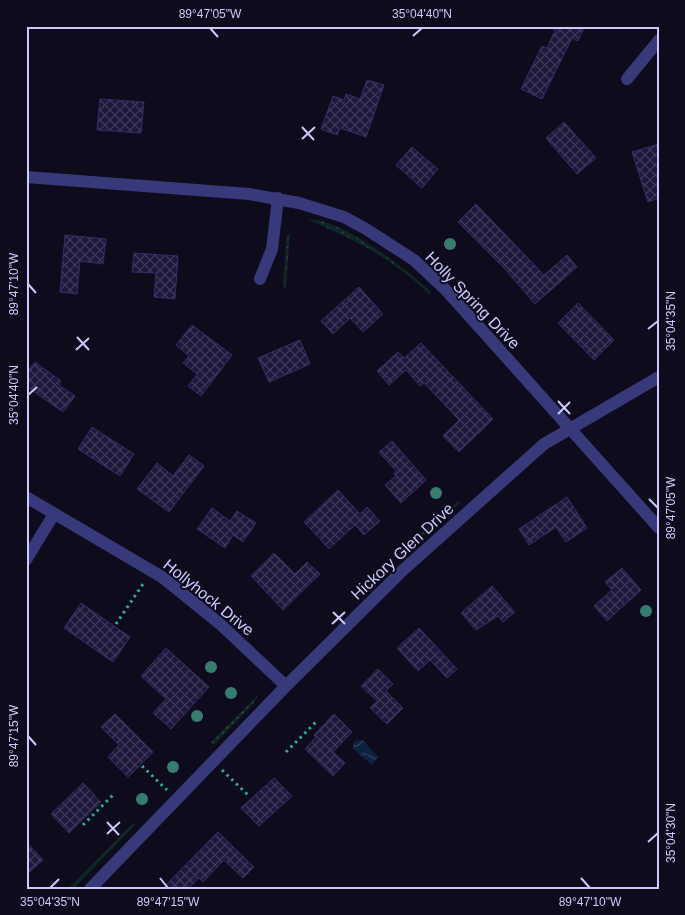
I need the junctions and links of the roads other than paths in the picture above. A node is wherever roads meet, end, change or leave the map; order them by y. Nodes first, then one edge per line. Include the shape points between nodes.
1 (659, 40) edge
2 (627, 79) dead end
3 (26, 177) edge
4 (278, 198) junction
5 (260, 280) dead end
6 (659, 377) edge
7 (569, 428) junction
8 (26, 497) edge
9 (54, 514) junction
10 (659, 528) edge
11 (26, 560) edge
12 (286, 686) junction
13 (90, 889) edge

1 - 2 street
3 - 4 street, Holly Spring Drive
4 - 5 street via 272,249
4 - 7 street, Holly Spring Drive via 344,217 419,264
6 - 7 street, Hickory Glen Drive
7 - 10 street, Holly Spring Drive
7 - 12 street, Hickory Glen Drive via 544,444 402,571
8 - 9 street, Hollyhock Drive
9 - 11 street
9 - 12 street, Hollyhock Drive via 162,576 219,623
12 - 13 street, Hickory Glen Drive

